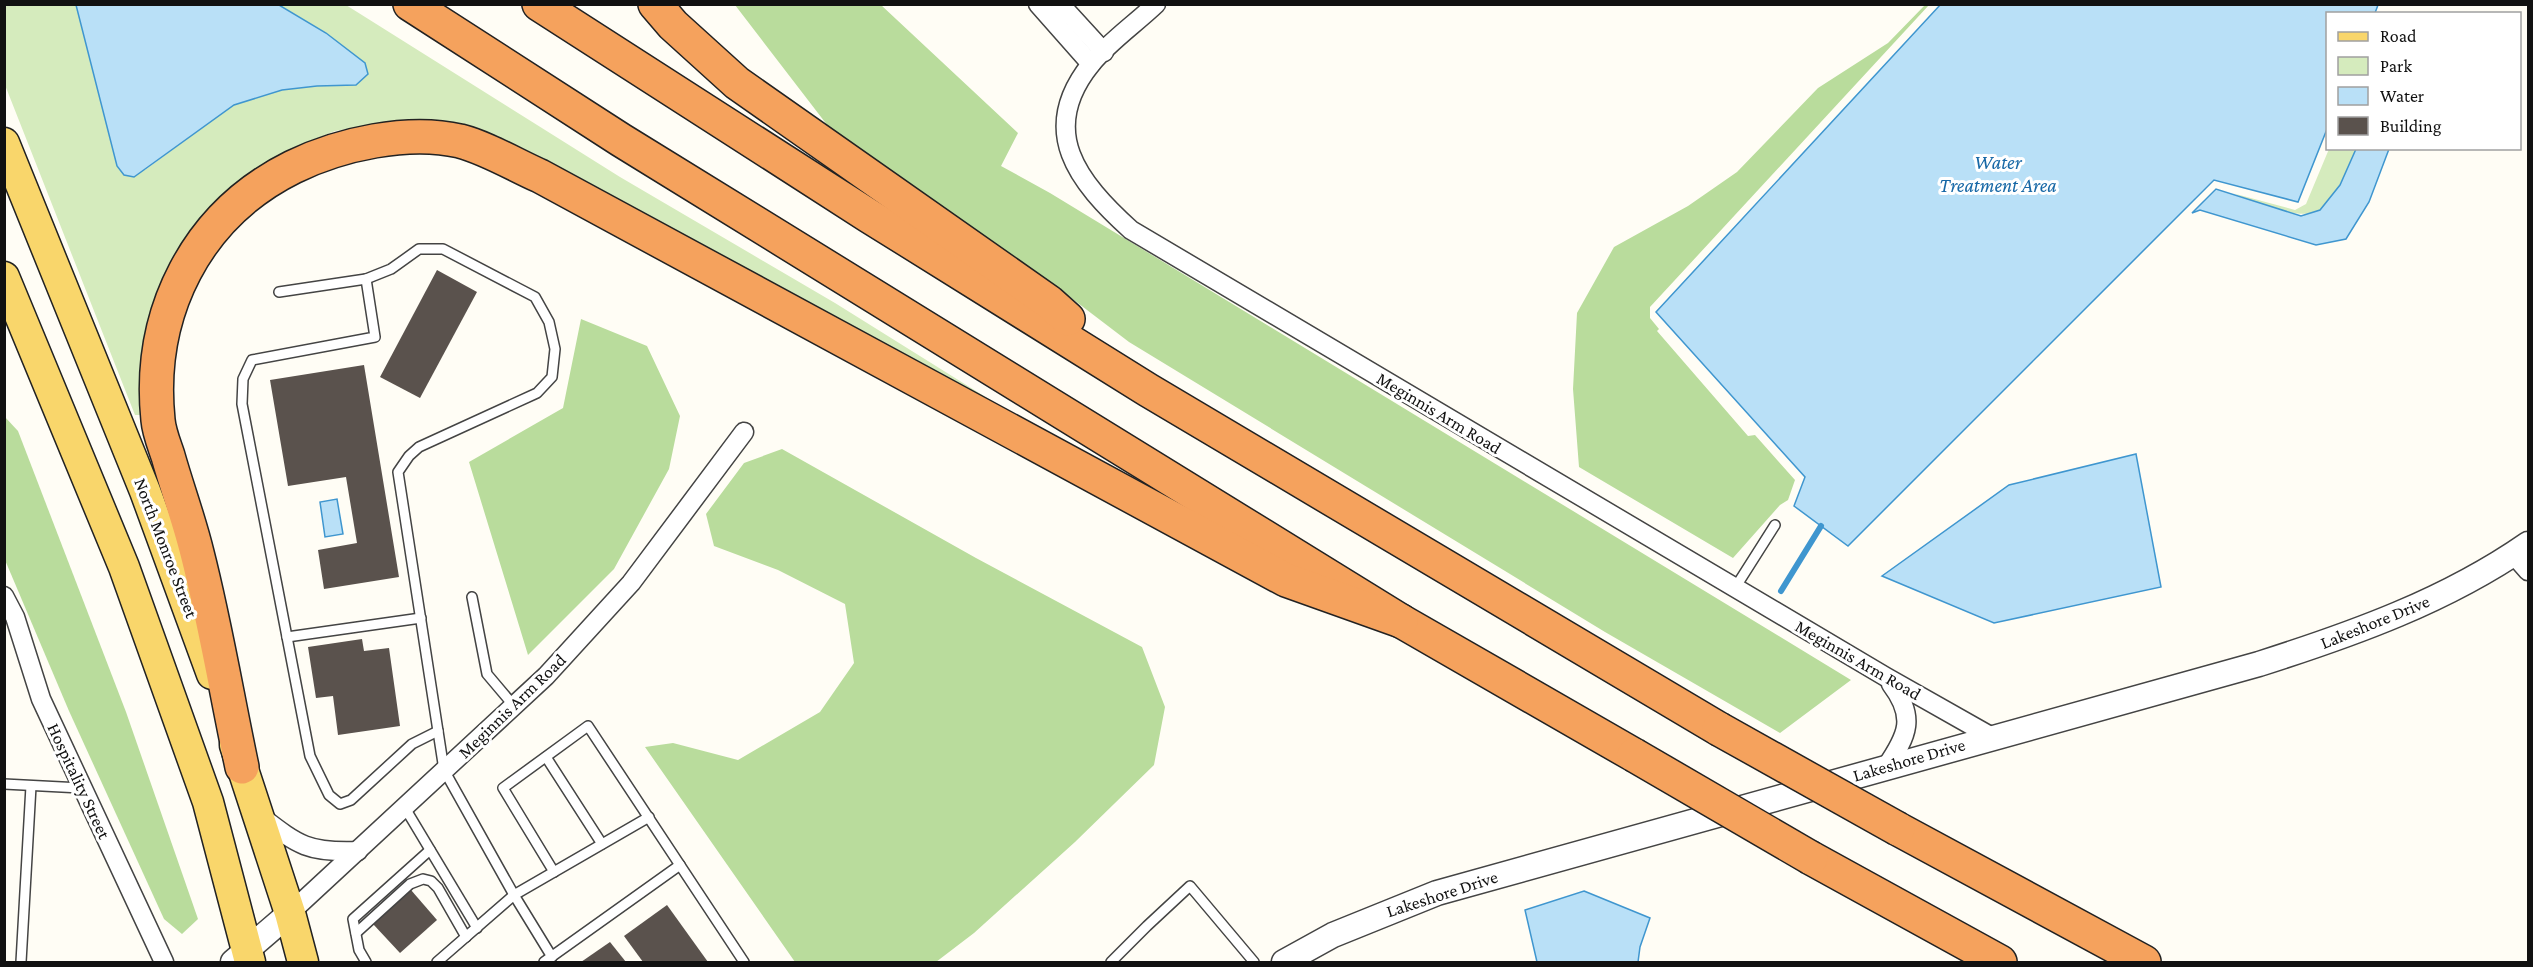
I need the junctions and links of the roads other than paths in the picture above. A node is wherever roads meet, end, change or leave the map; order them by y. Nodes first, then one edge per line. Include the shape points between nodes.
1 (410, 4) edge
2 (539, 4) edge
3 (656, 4) edge
4 (1038, 4) edge
5 (1060, 4) edge
6 (1156, 4) edge
7 (1098, 58) junction
8 (4, 143) edge
9 (4, 277) edge
10 (366, 279) junction
11 (279, 292) dead end
12 (1149, 390) junction
13 (744, 432) dead end
14 (1775, 525) dead end
15 (2524, 557) edge
16 (1735, 588) junction
17 (4, 596) edge
18 (472, 597) dead end
19 (421, 618) junction
20 (10, 620) edge
21 (1401, 621) junction
22 (287, 637) junction
23 (1886, 677) junction
24 (514, 706) junction
25 (438, 730) junction
26 (1992, 737) junction
27 (546, 757) junction
28 (242, 767) junction
29 (1886, 767) junction
30 (444, 770) junction
31 (4, 784) edge
32 (31, 786) junction
33 (81, 788) junction
34 (405, 808) junction
35 (258, 813) junction
36 (649, 817) junction
37 (602, 844) junction
38 (430, 850) junction
39 (358, 851) junction
40 (680, 865) junction
41 (554, 872) junction
42 (514, 895) junction
43 (290, 913) junction
44 (477, 928) junction
45 (356, 933) junction
46 (466, 937) junction
47 (244, 959) edge
48 (548, 960) edge
49 (21, 963) edge
50 (164, 963) edge
51 (303, 963) edge
52 (366, 963) edge
53 (437, 963) edge
54 (744, 963) edge
55 (1111, 963) edge
56 (1254, 963) edge
57 (1284, 963) edge
58 (2000, 963) edge
59 (2144, 963) edge

1 - 21 highway via 631,146
2 - 12 highway
3 - 12 highway via 673,25 737,83 1049,302
4 - 7 street
5 - 7 street
6 - 7 street, Meginnis Arm Road
7 - 16 street, Meginnis Arm Road via 1071,98 1065,129 1077,169 1091,191 1131,230
8 - 28 main road, North Monroe Street via 145,491 206,654
9 - 47 main road via 124,567 208,802
10 - 11 lane
10 - 19 lane via 391,269 418,249 443,249 535,297 549,322 555,349 552,377 537,393 419,447 398,472
10 - 22 lane via 375,337 252,360 243,379 242,404
12 - 59 highway, bridge via 1719,729
13 - 24 street, Meginnis Arm Road via 631,583
14 - 16 lane
15 - 26 street, Lakeshore Drive via 2346,636 2259,664
16 - 23 street, Meginnis Arm Road
17 - 20 street, Hospitality Street
18 - 24 lane via 487,674
19 - 22 lane
19 - 25 lane
20 - 33 street, Hospitality Street
21 - 28 highway via 1286,580 530,172 460,141 392,139 310,158 238,202 206,236 182,274 158,352 158,422 197,553
21 - 58 highway, bridge
22 - 25 lane via 310,756 329,795 340,804 351,800 412,744
23 - 26 street, Meginnis Arm Road
23 - 29 street via 1904,700 1907,720 1902,744
24 - 30 street, Meginnis Arm Road
25 - 30 lane
26 - 29 street, Lakeshore Drive
27 - 36 lane via 588,726
27 - 37 lane
27 - 41 lane via 503,788
28 - 35 main road, North Monroe Street
29 - 57 street, Lakeshore Drive via 1437,894 1333,935
30 - 34 street, Meginnis Arm Road
30 - 42 lane
31 - 32 lane
32 - 33 lane
32 - 49 lane
33 - 50 street, Hospitality Street
34 - 38 lane
34 - 39 street, Meginnis Arm Road
35 - 39 street via 303,846 333,852
35 - 43 main road, North Monroe Street
36 - 37 lane
36 - 40 lane
37 - 41 lane
38 - 44 lane
38 - 45 lane via 353,919
39 - 43 street, Meginnis Arm Road
40 - 48 lane
40 - 54 lane
41 - 42 lane
42 - 44 lane
42 - 48 lane
43 - 47 street, Meginnis Arm Road
43 - 51 main road, North Monroe Street
44 - 46 lane
45 - 46 lane via 410,884 423,879 438,888
45 - 52 lane
46 - 53 lane
55 - 56 lane via 1190,886

